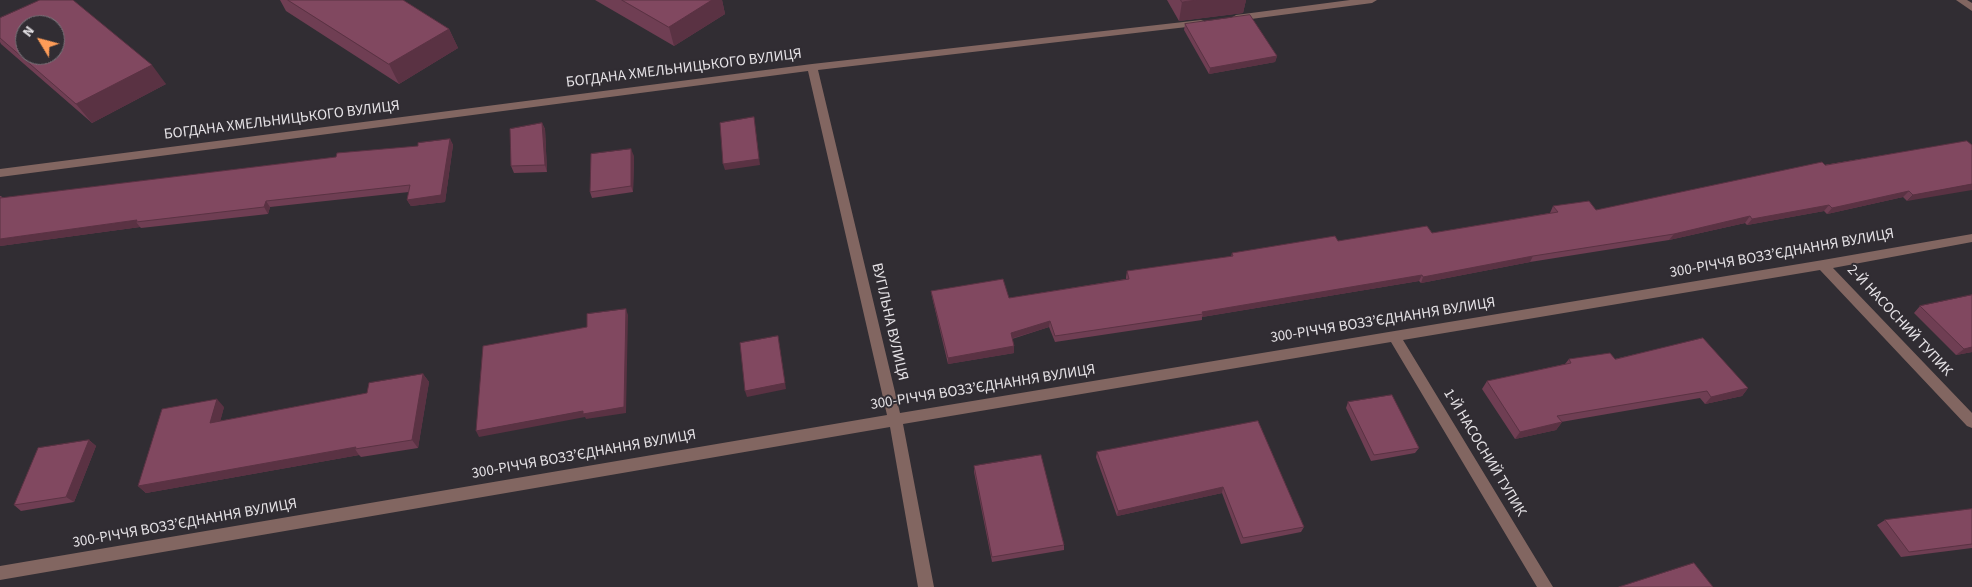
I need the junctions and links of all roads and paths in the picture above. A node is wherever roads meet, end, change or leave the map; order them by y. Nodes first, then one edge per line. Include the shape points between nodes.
1 (1372, 0) edge
2 (1961, 0) edge
3 (1972, 8) edge
4 (1230, 19) edge
5 (1210, 22) edge
6 (812, 67) junction
7 (0, 173) edge
8 (1972, 238) edge
9 (1823, 265) junction
10 (1394, 336) junction
11 (895, 419) junction
12 (1972, 422) edge
13 (0, 573) edge
14 (926, 587) edge
15 (1546, 587) edge

1 - 4 street
2 - 3 street
5 - 6 street, БОГДАНА ХМЕЛЬНИЦЬКОГО ВУЛИЦЯ
6 - 7 street, БОГДАНА ХМЕЛЬНИЦЬКОГО ВУЛИЦЯ
6 - 11 street, ВУГІЛЬНА ВУЛИЦЯ
8 - 9 street, 300-РІЧЧЯ ВОЗЗ’ЄДНАННЯ ВУЛИЦЯ
9 - 10 street, 300-РІЧЧЯ ВОЗЗ’ЄДНАННЯ ВУЛИЦЯ
9 - 12 street, 2-Й НАСОСНИЙ ТУПИК
10 - 11 street, 300-РІЧЧЯ ВОЗЗ’ЄДНАННЯ ВУЛИЦЯ
10 - 15 street, 1-Й НАСОСНИЙ ТУПИК
11 - 13 street, 300-РІЧЧЯ ВОЗЗ’ЄДНАННЯ ВУЛИЦЯ
11 - 14 street, ВУГІЛЬНА ВУЛИЦЯ

